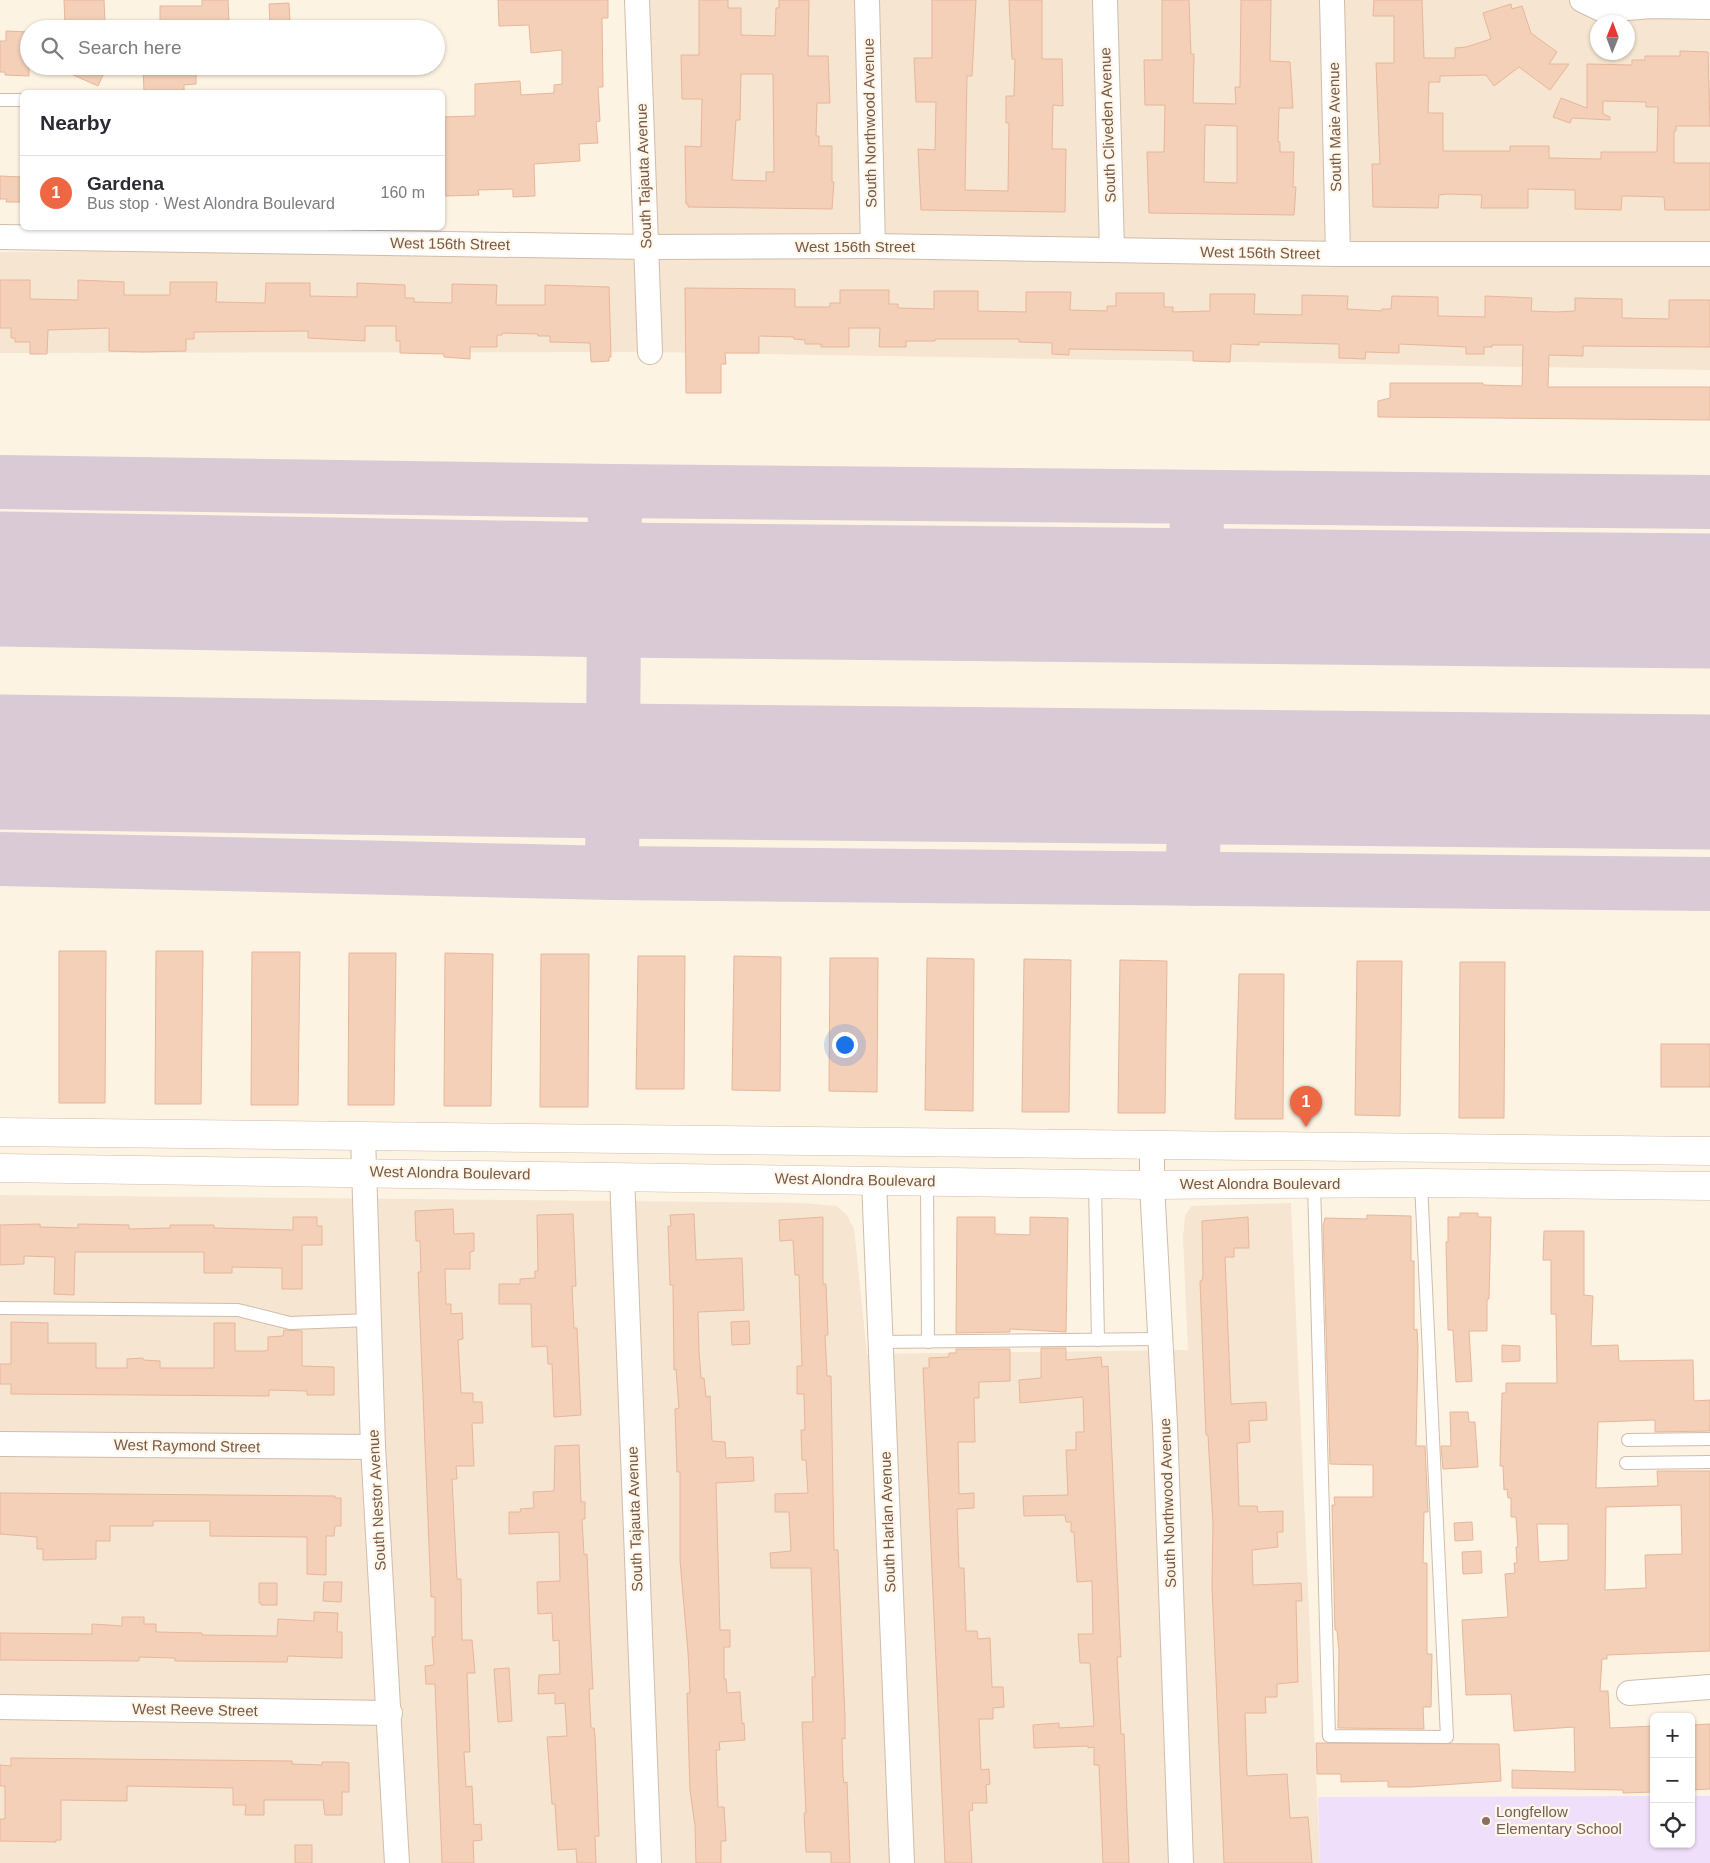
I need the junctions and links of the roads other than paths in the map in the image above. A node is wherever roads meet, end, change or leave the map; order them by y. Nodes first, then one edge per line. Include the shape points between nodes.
1 (637, 0) edge
2 (868, 0) edge
3 (1105, 0) edge
4 (1332, 0) edge
5 (1582, 0) edge
6 (1710, 7) edge
7 (0, 100) edge
8 (20, 100) edge
9 (129, 233) edge
10 (0, 237) edge
11 (874, 246) junction
12 (647, 247) junction
13 (1112, 250) junction
14 (1338, 254) junction
15 (1710, 254) edge
16 (650, 352) dead end
17 (0, 1132) edge
18 (363, 1137) junction
19 (1152, 1144) junction
20 (1710, 1152) edge
21 (0, 1168) edge
22 (365, 1172) junction
23 (622, 1176) junction
24 (874, 1181) junction
25 (927, 1182) junction
26 (1314, 1183) junction
27 (1420, 1183) junction
28 (1096, 1184) junction
29 (1152, 1184) junction
30 (1710, 1186) edge
31 (0, 1308) edge
32 (371, 1320) junction
33 (1160, 1339) junction
34 (1098, 1340) junction
35 (881, 1342) junction
36 (928, 1342) junction
37 (1710, 1439) edge
38 (1628, 1440) dead end
39 (0, 1444) edge
40 (374, 1448) junction
41 (1710, 1462) edge
42 (1626, 1463) dead end
43 (1710, 1686) edge
44 (1629, 1693) dead end
45 (0, 1707) edge
46 (390, 1713) junction
47 (397, 1863) edge
48 (649, 1863) edge
49 (902, 1863) edge
50 (1182, 1863) edge

1 - 12 street, South Tajauta Avenue
2 - 11 street, South Northwood Avenue
3 - 13 street, South Cliveden Avenue
4 - 14 street, South Maie Avenue
5 - 6 street via 1603,10 1652,6
7 - 8 lane
9 - 10 street, West 156th Street
9 - 12 street, West 156th Street
11 - 12 street, West 156th Street
11 - 13 street, West 156th Street
12 - 16 street, South Tajauta Avenue
13 - 14 street, West 156th Street
14 - 15 street, West 156th Street
17 - 18 main road
18 - 19 main road
18 - 22 street, South Nestor Avenue
19 - 20 main road
19 - 29 street, South Northwood Avenue
21 - 22 main road, West Alondra Boulevard
22 - 23 main road, West Alondra Boulevard
22 - 32 street, South Nestor Avenue
23 - 24 main road, West Alondra Boulevard
23 - 48 street, South Tajauta Avenue
24 - 25 main road, West Alondra Boulevard
24 - 35 street, South Harlan Avenue
25 - 28 main road, West Alondra Boulevard
25 - 36 lane
26 - 27 main road, West Alondra Boulevard
26 - 27 lane via 1329,1736 1447,1737
26 - 29 main road, West Alondra Boulevard
27 - 30 main road, West Alondra Boulevard
28 - 29 main road, West Alondra Boulevard
28 - 34 lane
29 - 33 street, South Northwood Avenue
31 - 32 lane via 238,1310 290,1323
32 - 40 street, South Nestor Avenue
33 - 34 lane
33 - 50 street, South Northwood Avenue
34 - 36 lane
35 - 36 lane
35 - 49 street, South Harlan Avenue
37 - 38 lane
39 - 40 street, West Raymond Street
40 - 46 street, South Nestor Avenue
41 - 42 lane
43 - 44 street
45 - 46 street, West Reeve Street
46 - 47 street, South Nestor Avenue

